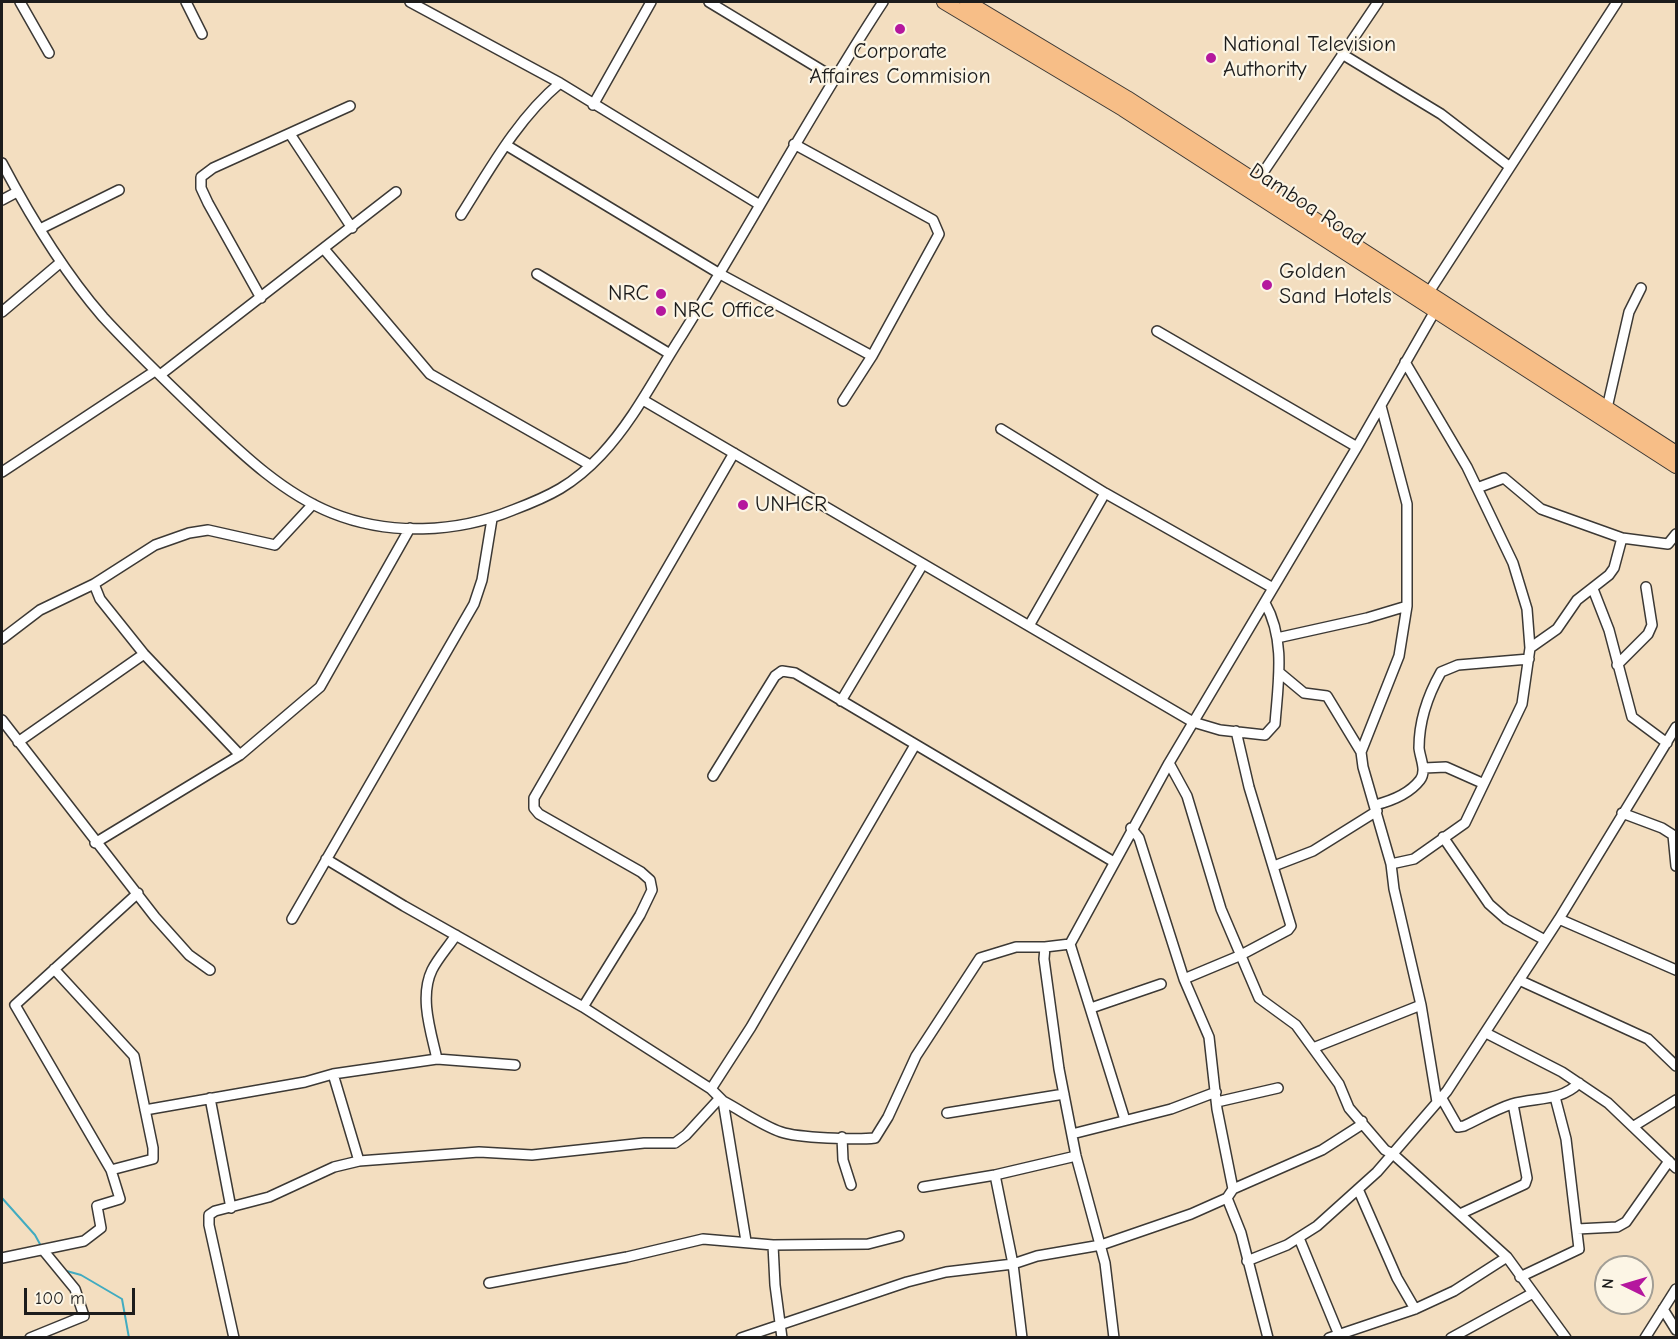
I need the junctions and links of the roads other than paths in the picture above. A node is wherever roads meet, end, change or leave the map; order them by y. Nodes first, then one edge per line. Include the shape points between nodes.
1 (20, 2) edge
2 (186, 2) edge
3 (410, 2) edge
4 (651, 2) edge
5 (709, 2) edge
6 (883, 2) edge
7 (944, 2) edge
8 (967, 2) edge
9 (1378, 2) edge
10 (1617, 2) edge
11 (202, 34) dead end
12 (48, 52) dead end
13 (1342, 54) junction
14 (833, 77) junction
15 (560, 83) junction
16 (593, 105) junction
17 (350, 106) dead end
18 (290, 134) junction
19 (794, 144) junction
20 (506, 145) junction
21 (2, 163) edge
22 (1510, 167) junction
23 (1253, 188) junction
24 (119, 190) dead end
25 (17, 192) junction
26 (396, 192) dead end
27 (2, 200) edge
28 (760, 205) junction
29 (461, 215) dead end
30 (352, 228) junction
31 (40, 229) junction
32 (324, 249) junction
33 (61, 262) junction
34 (537, 274) dead end
35 (720, 274) junction
36 (1641, 288) dead end
37 (1429, 292) junction
38 (261, 298) junction
39 (1435, 311) junction
40 (2, 312) edge
41 (1157, 331) dead end
42 (670, 354) junction
43 (872, 356) junction
44 (1405, 362) junction
45 (158, 373) junction
46 (643, 400) junction
47 (843, 401) dead end
48 (1381, 406) junction
49 (1607, 408) junction
50 (1001, 429) dead end
51 (1358, 447) junction
52 (734, 453) junction
53 (1677, 453) edge
54 (590, 465) junction
55 (1677, 466) edge
56 (2, 472) edge
57 (1477, 488) junction
58 (1105, 493) junction
59 (314, 504) junction
60 (492, 519) junction
61 (410, 528) junction
62 (1677, 534) edge
63 (1622, 538) junction
64 (923, 564) junction
65 (94, 584) junction
66 (1646, 587) dead end
67 (1273, 588) junction
68 (1593, 589) junction
69 (1265, 603) junction
70 (1407, 606) junction
71 (1030, 624) junction
72 (1277, 638) junction
73 (2, 639) edge
74 (1530, 648) junction
75 (144, 654) junction
76 (1528, 659) junction
77 (1617, 665) junction
78 (1280, 673) junction
79 (841, 701) junction
80 (2, 720) edge
81 (1193, 722) junction
82 (1677, 727) edge
83 (1236, 730) junction
84 (18, 742) junction
85 (1667, 743) junction
86 (915, 745) junction
87 (1361, 752) junction
88 (240, 755) junction
89 (1169, 762) junction
90 (1424, 768) junction
91 (713, 776) dead end
92 (1482, 783) junction
93 (1376, 808) junction
94 (1622, 813) junction
95 (1131, 828) junction
96 (1443, 837) junction
97 (96, 843) junction
98 (326, 859) junction
99 (1114, 862) junction
100 (1391, 864) junction
101 (1274, 866) junction
102 (1677, 866) edge
103 (138, 893) junction
104 (292, 919) dead end
105 (1559, 919) junction
106 (456, 935) junction
107 (1543, 939) junction
108 (1070, 944) junction
109 (1045, 947) junction
110 (1239, 956) junction
111 (54, 969) junction
112 (210, 970) dead end
113 (1677, 970) edge
114 (1184, 979) junction
115 (1519, 980) junction
116 (1161, 984) dead end
117 (1421, 1005) junction
118 (583, 1007) junction
119 (1091, 1008) junction
120 (1486, 1033) junction
121 (1313, 1048) junction
122 (437, 1059) junction
123 (515, 1065) dead end
124 (1677, 1066) edge
125 (333, 1074) junction
126 (1579, 1083) junction
127 (1278, 1088) dead end
128 (711, 1089) junction
129 (1064, 1094) junction
130 (1216, 1097) junction
131 (1555, 1097) junction
132 (210, 1098) junction
133 (721, 1100) junction
134 (1439, 1100) junction
135 (1677, 1100) edge
136 (1513, 1104) junction
137 (146, 1110) junction
138 (948, 1113) dead end
139 (1125, 1120) junction
140 (1362, 1121) junction
141 (1634, 1126) junction
142 (1072, 1134) junction
143 (842, 1137) junction
144 (1393, 1154) junction
145 (1076, 1156) junction
146 (359, 1161) junction
147 (1669, 1161) junction
148 (1677, 1168) edge
149 (111, 1170) junction
150 (995, 1175) junction
151 (851, 1185) dead end
152 (923, 1187) dead end
153 (1358, 1189) junction
154 (1230, 1194) junction
155 (231, 1208) junction
156 (1460, 1214) junction
157 (1577, 1229) junction
158 (899, 1236) dead end
159 (1299, 1238) junction
160 (746, 1240) junction
161 (773, 1245) junction
162 (1101, 1245) junction
163 (43, 1250) junction
164 (1507, 1257) junction
165 (2, 1258) edge
166 (1247, 1261) junction
167 (1012, 1264) junction
168 (1520, 1277) junction
169 (489, 1283) dead end
170 (1677, 1289) edge
171 (1533, 1293) junction
172 (1415, 1309) junction
173 (1663, 1309) junction
174 (778, 1324) junction
175 (1677, 1330) edge
176 (1341, 1335) edge
177 (1019, 1337) edge
178 (30, 1338) edge
179 (234, 1338) edge
180 (741, 1338) edge
181 (782, 1338) edge
182 (1114, 1338) edge
183 (1268, 1338) edge
184 (1451, 1338) edge
185 (1566, 1338) edge
186 (1645, 1338) edge

1 - 12 street
2 - 11 street
3 - 15 street
4 - 16 street
5 - 14 street
6 - 14 street
7 - 23 main road, Damboa Road
8 - 23 main road, Damboa Road via 1127,98
9 - 13 street
10 - 22 street
13 - 22 street via 1441,114
13 - 23 street
14 - 19 street
15 - 16 street
15 - 20 street via 544,96
16 - 28 street
17 - 18 street
18 - 30 street
18 - 38 street via 201,177 208,203
19 - 28 street
19 - 43 street via 933,220 938,228 939,234
20 - 29 street
20 - 35 street
21 - 25 street
22 - 37 street
23 - 37 main road, Damboa Road
23 - 39 main road, Damboa Road
24 - 31 street
25 - 27 street
25 - 31 street
26 - 30 street
28 - 35 street
30 - 32 street
31 - 33 street
32 - 38 street
32 - 54 street via 430,374
33 - 40 street
33 - 45 street via 102,315
34 - 42 street
35 - 42 street
35 - 43 street
36 - 49 street via 1629,312
37 - 49 main road, Damboa Road
38 - 45 street
39 - 44 street
39 - 55 main road, Damboa Road
41 - 51 street
42 - 46 street
43 - 47 street
44 - 48 street
44 - 57 street
45 - 56 street
45 - 59 street via 234,447
46 - 52 street
46 - 54 street
48 - 51 street
48 - 70 street via 1407,504
49 - 53 main road, Damboa Road
50 - 58 street
51 - 67 street
52 - 64 street
52 - 118 street via 534,798 534,808 540,814 650,880 652,890 640,915
54 - 60 street via 558,492
57 - 63 street via 1504,478 1541,509
57 - 74 street via 1514,563 1523,593
58 - 67 street
58 - 71 street
59 - 61 street via 359,522
59 - 65 street via 275,545 208,530 189,533 155,545
60 - 61 street
60 - 98 street via 474,604
61 - 88 street via 320,687
62 - 63 street via 1668,544
63 - 68 street via 1614,568
64 - 71 street
64 - 79 street
65 - 73 street via 40,610
65 - 75 street via 100,599
66 - 77 street via 1652,625
67 - 69 street
68 - 74 street via 1577,600 1557,629
68 - 77 street
69 - 72 street
69 - 81 street
70 - 72 street
70 - 87 street via 1400,657
71 - 81 street
72 - 78 street
74 - 76 street
75 - 84 street
75 - 88 street
76 - 90 street via 1458,664 1441,672 1422,718 1419,747
76 - 92 street via 1522,704
77 - 85 street via 1632,717
78 - 83 street via 1275,724 1271,730 1265,735
78 - 87 street via 1304,693 1327,696
79 - 86 street
79 - 91 street via 795,673 782,671 775,676
80 - 84 street
81 - 83 street
81 - 89 street
82 - 85 street
83 - 101 street
84 - 97 street
85 - 94 street
86 - 99 street
86 - 128 street
87 - 93 street
88 - 97 street
89 - 95 street
89 - 110 street via 1187,796
90 - 92 street via 1446,767
90 - 93 street via 1420,779
92 - 96 street via 1465,823
93 - 100 street
93 - 101 street via 1313,851
94 - 102 street via 1669,831 1673,835
94 - 105 street
95 - 99 street
95 - 114 street via 1147,859
96 - 100 street via 1414,859
96 - 107 street via 1489,904 1506,919
97 - 103 street
98 - 104 street
98 - 106 street
99 - 108 street
100 - 117 street
101 - 110 street via 1291,926
103 - 111 street
103 - 112 street via 189,955
105 - 107 street
105 - 113 street
106 - 118 street
106 - 122 street via 432,970 427,989 427,1015
107 - 115 street
108 - 109 street
108 - 119 street
109 - 129 street
109 - 143 street via 1016,947 980,958 916,1056 875,1138 855,1141
110 - 114 street
110 - 121 street via 1259,998 1296,1025
111 - 137 street via 134,1056
111 - 149 street via 15,1005
114 - 130 street via 1209,1037
115 - 120 street
115 - 124 street via 1648,1039
116 - 119 street
117 - 121 street
117 - 134 street
118 - 128 street
119 - 139 street
120 - 126 street
120 - 134 street
121 - 140 street via 1339,1084 1349,1108
122 - 123 street
122 - 125 street
125 - 132 street
125 - 146 street
126 - 131 street
126 - 141 street
127 - 130 street
128 - 133 street
129 - 138 street
129 - 142 street
130 - 139 street
130 - 154 street
131 - 136 street
131 - 157 street via 1566,1139
132 - 137 street
132 - 155 street
133 - 143 street via 783,1133
133 - 146 street via 675,1143 532,1155 478,1152
133 - 160 street
134 - 136 street via 1458,1127
134 - 144 street
135 - 141 street
136 - 156 street via 1525,1184
137 - 149 street via 153,1160
139 - 142 street
140 - 144 street via 1385,1150
140 - 154 street via 1322,1150
141 - 147 street
142 - 145 street
143 - 151 street via 843,1160
144 - 153 street
144 - 156 street
145 - 150 street
145 - 162 street
146 - 155 street
147 - 148 street
147 - 157 street via 1626,1222 1617,1227
149 - 163 street via 120,1199 97,1206 101,1228 84,1241
150 - 152 street
150 - 167 street
153 - 159 street
153 - 172 street
154 - 162 street via 1180,1218
154 - 166 street
155 - 179 street via 209,1215 209,1225
156 - 164 street
157 - 168 street via 1579,1249
158 - 161 street via 868,1244
159 - 166 street
159 - 176 street
160 - 161 street
160 - 169 street via 703,1239
161 - 174 street
162 - 167 street
162 - 182 street
163 - 165 street
163 - 178 street via 75,1289 84,1316
164 - 168 street
164 - 172 street via 1454,1291
166 - 183 street
167 - 174 street via 946,1272 907,1282
167 - 177 street
168 - 171 street
170 - 173 street
171 - 184 street
171 - 185 street
172 - 176 street
173 - 175 street
173 - 186 street
174 - 180 street
174 - 181 street

